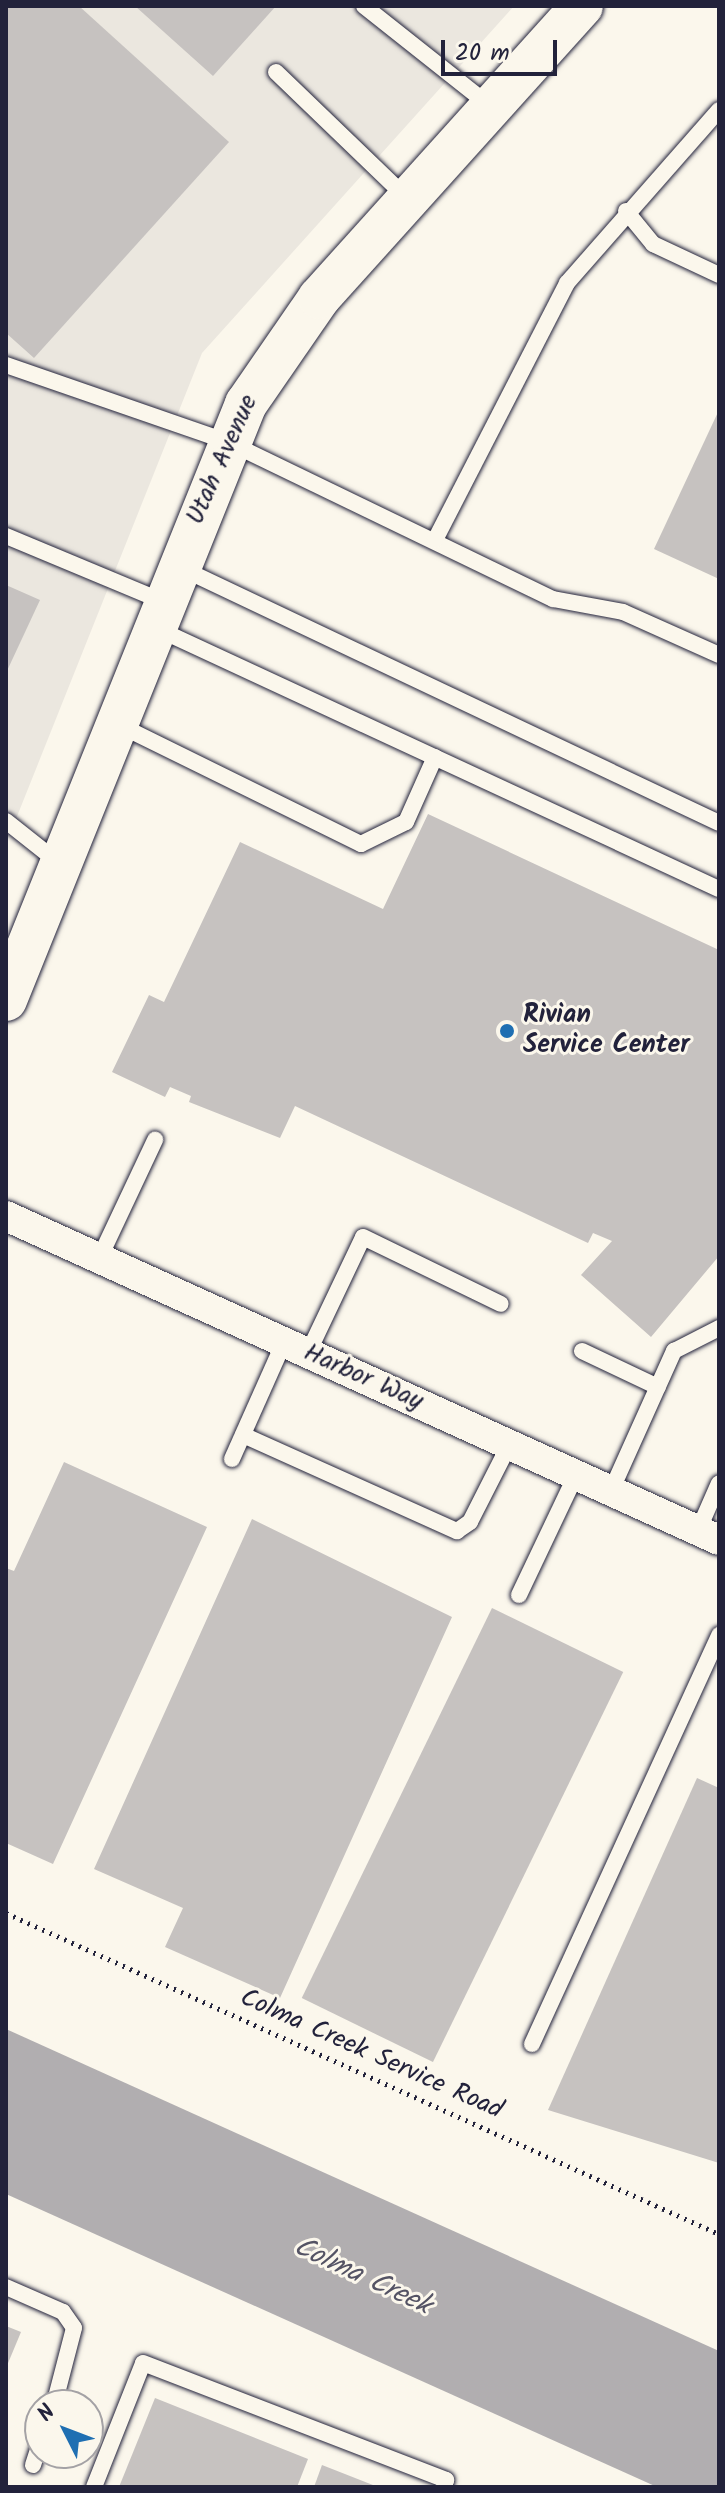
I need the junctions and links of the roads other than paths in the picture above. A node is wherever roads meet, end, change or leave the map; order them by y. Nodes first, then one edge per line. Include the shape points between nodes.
1 (364, 6) edge
2 (582, 6) edge
3 (276, 72) dead end
4 (491, 107) junction
5 (719, 110) edge
6 (408, 199) junction
7 (626, 211) junction
8 (719, 275) edge
9 (6, 365) edge
10 (228, 442) junction
11 (6, 536) edge
12 (435, 540) junction
13 (164, 598) junction
14 (719, 655) edge
15 (115, 724) junction
16 (435, 757) junction
17 (6, 821) edge
18 (719, 823) edge
19 (60, 864) junction
20 (719, 889) edge
21 (6, 1000) edge
22 (155, 1140) dead end
23 (6, 1216) edge
24 (99, 1259) junction
25 (501, 1304) dead end
26 (719, 1328) edge
27 (296, 1348) junction
28 (582, 1351) dead end
29 (658, 1387) junction
30 (243, 1435) junction
31 (509, 1445) junction
32 (232, 1459) dead end
33 (576, 1475) junction
34 (719, 1483) edge
35 (611, 1491) junction
36 (708, 1535) edge
37 (519, 1595) dead end
38 (719, 1635) edge
39 (532, 2044) dead end
40 (6, 2287) edge
41 (58, 2389) edge
42 (94, 2487) edge
43 (444, 2487) edge

1 - 4 lane
2 - 4 street, Utah Avenue
3 - 6 lane
4 - 6 street, Utah Avenue
5 - 7 lane
6 - 10 street, Utah Avenue via 293,332
7 - 8 lane via 653,244
7 - 12 lane via 567,283
9 - 10 lane
10 - 12 lane
10 - 13 street, Utah Avenue
11 - 13 lane
12 - 14 lane via 553,599 623,612
13 - 15 street, Utah Avenue
13 - 16 lane
13 - 18 lane
15 - 16 lane via 361,844 406,822
15 - 19 street, Utah Avenue
16 - 20 lane
17 - 19 lane
19 - 21 street, Utah Avenue
22 - 24 lane
23 - 24 street, Harbor Way
24 - 27 street, Harbor Way
25 - 27 lane via 363,1237
26 - 29 lane via 674,1351
27 - 30 lane
27 - 31 street, Harbor Way
28 - 29 lane
29 - 35 lane
30 - 31 lane via 457,1531 470,1522
30 - 32 lane
31 - 33 street, Harbor Way
33 - 35 street, Harbor Way
33 - 37 lane
34 - 36 lane
35 - 36 street, Harbor Way
38 - 39 lane
40 - 41 lane via 63,2312 74,2328
42 - 43 lane via 143,2363 446,2480

